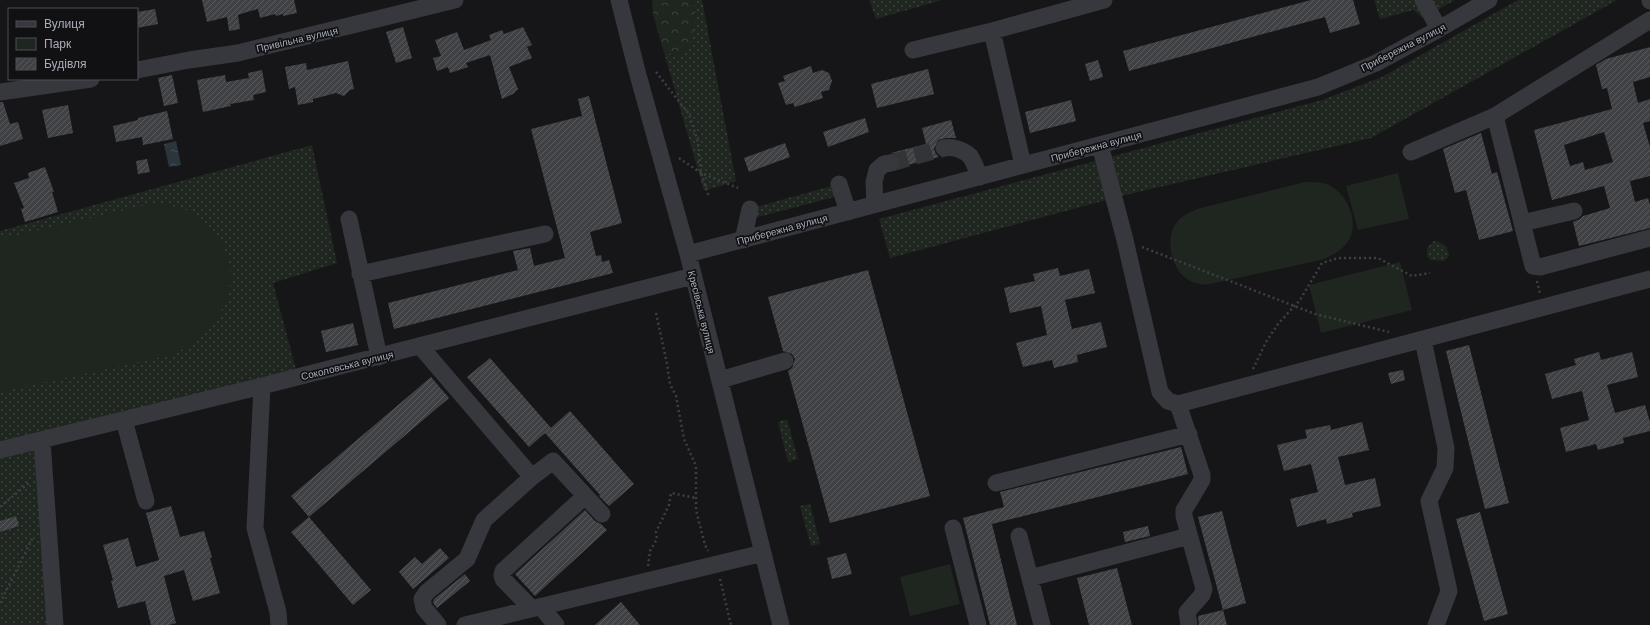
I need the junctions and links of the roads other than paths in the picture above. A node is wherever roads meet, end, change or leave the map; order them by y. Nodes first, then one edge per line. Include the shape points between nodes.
1 (454, 0) edge
2 (620, 0) edge
3 (1104, 0) edge
4 (1423, 0) edge
5 (1489, 0) edge
6 (1650, 20) edge
7 (1439, 29) junction
8 (992, 31) junction
9 (913, 50) dead end
10 (138, 70) edge
11 (84, 80) edge
12 (0, 92) edge
13 (1494, 116) junction
14 (1100, 145) junction
15 (944, 148) tunnel mouth
16 (1411, 152) dead end
17 (891, 163) tunnel mouth
18 (1023, 165) junction
19 (980, 177) junction
20 (839, 184) dead end
21 (875, 204) junction
22 (750, 209) dead end
23 (1574, 211) dead end
24 (848, 212) junction
25 (349, 219) dead end
26 (1522, 223) junction
27 (545, 234) dead end
28 (1650, 238) edge
29 (743, 240) junction
30 (688, 254) junction
31 (360, 274) junction
32 (693, 276) junction
33 (1650, 279) edge
34 (1423, 340) junction
35 (420, 346) junction
36 (379, 357) junction
37 (785, 361) dead end
38 (720, 380) junction
39 (262, 386) junction
40 (1178, 404) junction
41 (124, 420) junction
42 (1189, 434) junction
43 (42, 440) junction
44 (0, 450) edge
45 (532, 477) junction
46 (996, 483) dead end
47 (585, 496) junction
48 (146, 501) dead end
49 (602, 514) dead end
50 (953, 528) dead end
51 (1018, 536) dead end
52 (1189, 536) junction
53 (763, 553) junction
54 (1030, 578) junction
55 (537, 608) junction
56 (55, 625) edge
57 (279, 625) edge
58 (438, 625) edge
59 (465, 625) edge
60 (556, 625) edge
61 (781, 625) edge
62 (978, 625) edge
63 (1042, 625) edge
64 (1189, 625) edge
65 (1436, 625) edge

1 - 10 street, Привільна вулиця via 238,53
2 - 30 street, Кресівська вулиця via 638,75
3 - 8 street
4 - 7 street
5 - 7 street, Прибережна вулиця
6 - 13 street
7 - 14 street, Прибережна вулиця via 1376,63 1318,87
8 - 9 street
8 - 18 street
11 - 12 street
13 - 16 street
13 - 26 street
14 - 18 street, Прибережна вулиця
14 - 40 street via 1160,392 1168,401
15 - 19 street via 961,150 970,156
17 - 21 street via 884,164 877,170 874,182
18 - 19 street, Прибережна вулиця
19 - 21 street, Прибережна вулиця
20 - 24 street
21 - 24 street, Прибережна вулиця
22 - 29 street
23 - 26 street
24 - 29 street, Прибережна вулиця
25 - 31 street
26 - 28 street via 1533,266 1540,267
27 - 31 street
29 - 30 street, Прибережна вулиця
30 - 32 street, Кресівська вулиця
31 - 36 street
32 - 35 street, Соколовська вулиця
32 - 38 street, Кресівська вулиця
33 - 34 street
34 - 40 street
34 - 65 street via 1446,448 1445,468 1429,501 1449,591
35 - 36 street, Соколовська вулиця
35 - 45 street
36 - 39 street, Соколовська вулиця
37 - 38 street
38 - 53 street, Кресівська вулиця
39 - 41 street, Соколовська вулиця
39 - 57 street via 255,528 278,612
40 - 42 street
41 - 43 street, Соколовська вулиця
41 - 48 street
42 - 46 street
42 - 52 street via 1202,480 1184,510
43 - 44 street, Соколовська вулиця
43 - 56 street
45 - 47 street via 553,460
45 - 58 street via 484,520 467,559 427,592 422,600 424,608
47 - 49 street
47 - 55 street via 503,571 503,579
50 - 62 street
51 - 54 street
52 - 54 street
52 - 64 street via 1204,589 1187,612
53 - 55 street
53 - 61 street, Кресівська вулиця
54 - 63 street
55 - 59 street
55 - 60 street

